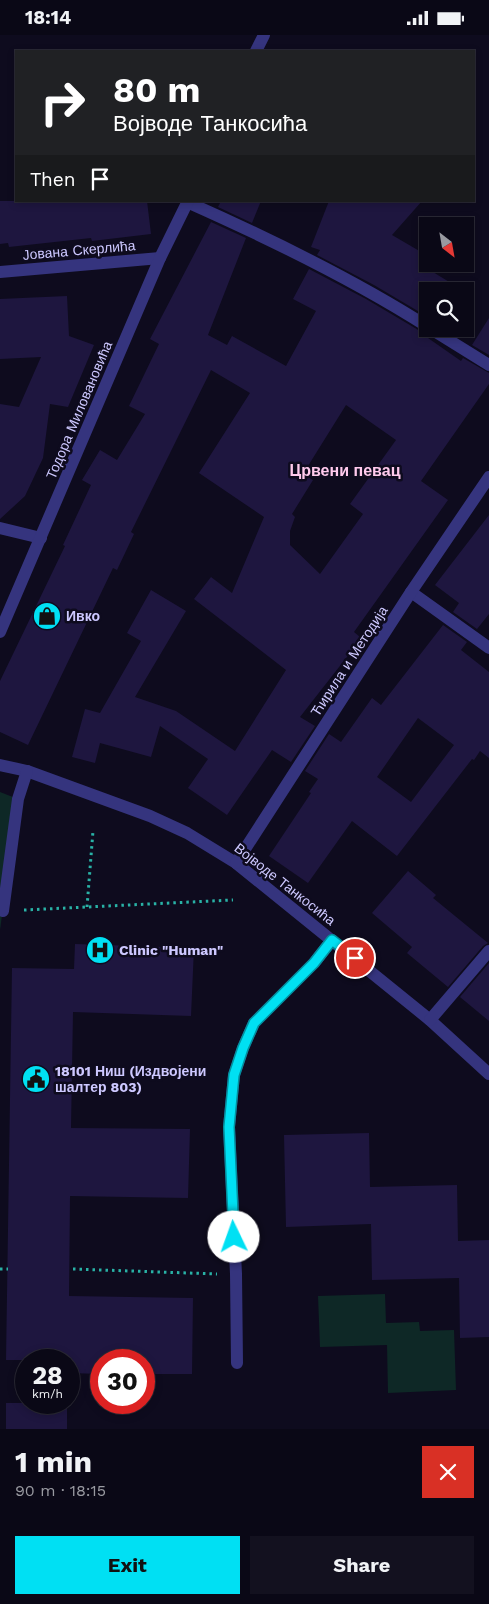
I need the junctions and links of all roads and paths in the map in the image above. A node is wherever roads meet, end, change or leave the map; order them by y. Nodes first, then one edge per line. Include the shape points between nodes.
1 (264, 35) edge
2 (256, 50) edge
3 (188, 202) edge
4 (160, 258) junction
5 (0, 273) edge
6 (419, 321) edge
7 (444, 337) edge
8 (489, 365) edge
9 (489, 477) edge
10 (0, 528) edge
11 (41, 538) junction
12 (411, 591) junction
13 (0, 632) edge
14 (489, 648) edge
15 (0, 765) edge
16 (28, 771) junction
17 (93, 831) dead end
18 (236, 863) junction
19 (233, 900) dead end
20 (87, 907) junction
21 (3, 911) joint
22 (332, 940) junction
23 (489, 951) edge
24 (430, 1020) junction
25 (489, 1074) edge
26 (0, 1269) edge
27 (8, 1269) dead end
28 (73, 1269) dead end
29 (236, 1274) junction
30 (237, 1363) dead end

1 - 2 street
3 - 4 street, Тодора Миловановића
3 - 6 street via 290,251
4 - 5 street, Јована Скерлића
4 - 11 street, Тодора Миловановића
7 - 8 street
9 - 12 street, Ћирила и Методија
10 - 11 street
11 - 13 street, Тодора Миловановића
12 - 14 street
12 - 18 street, Ћирила и Методија
15 - 16 street, Војводе Танкосића
16 - 18 street, Војводе Танкосића via 150,816 187,833
16 - 21 street via 18,799
17 - 20 path
18 - 22 street, Војводе Танкосића
19 - 20 path
20 - 21 path
22 - 24 street, Војводе Танкосића
22 - 29 street via 314,963 254,1023 234,1075 229,1127
23 - 24 street
24 - 25 street, Војводе Танкосића
26 - 27 path
28 - 29 path
29 - 30 street

